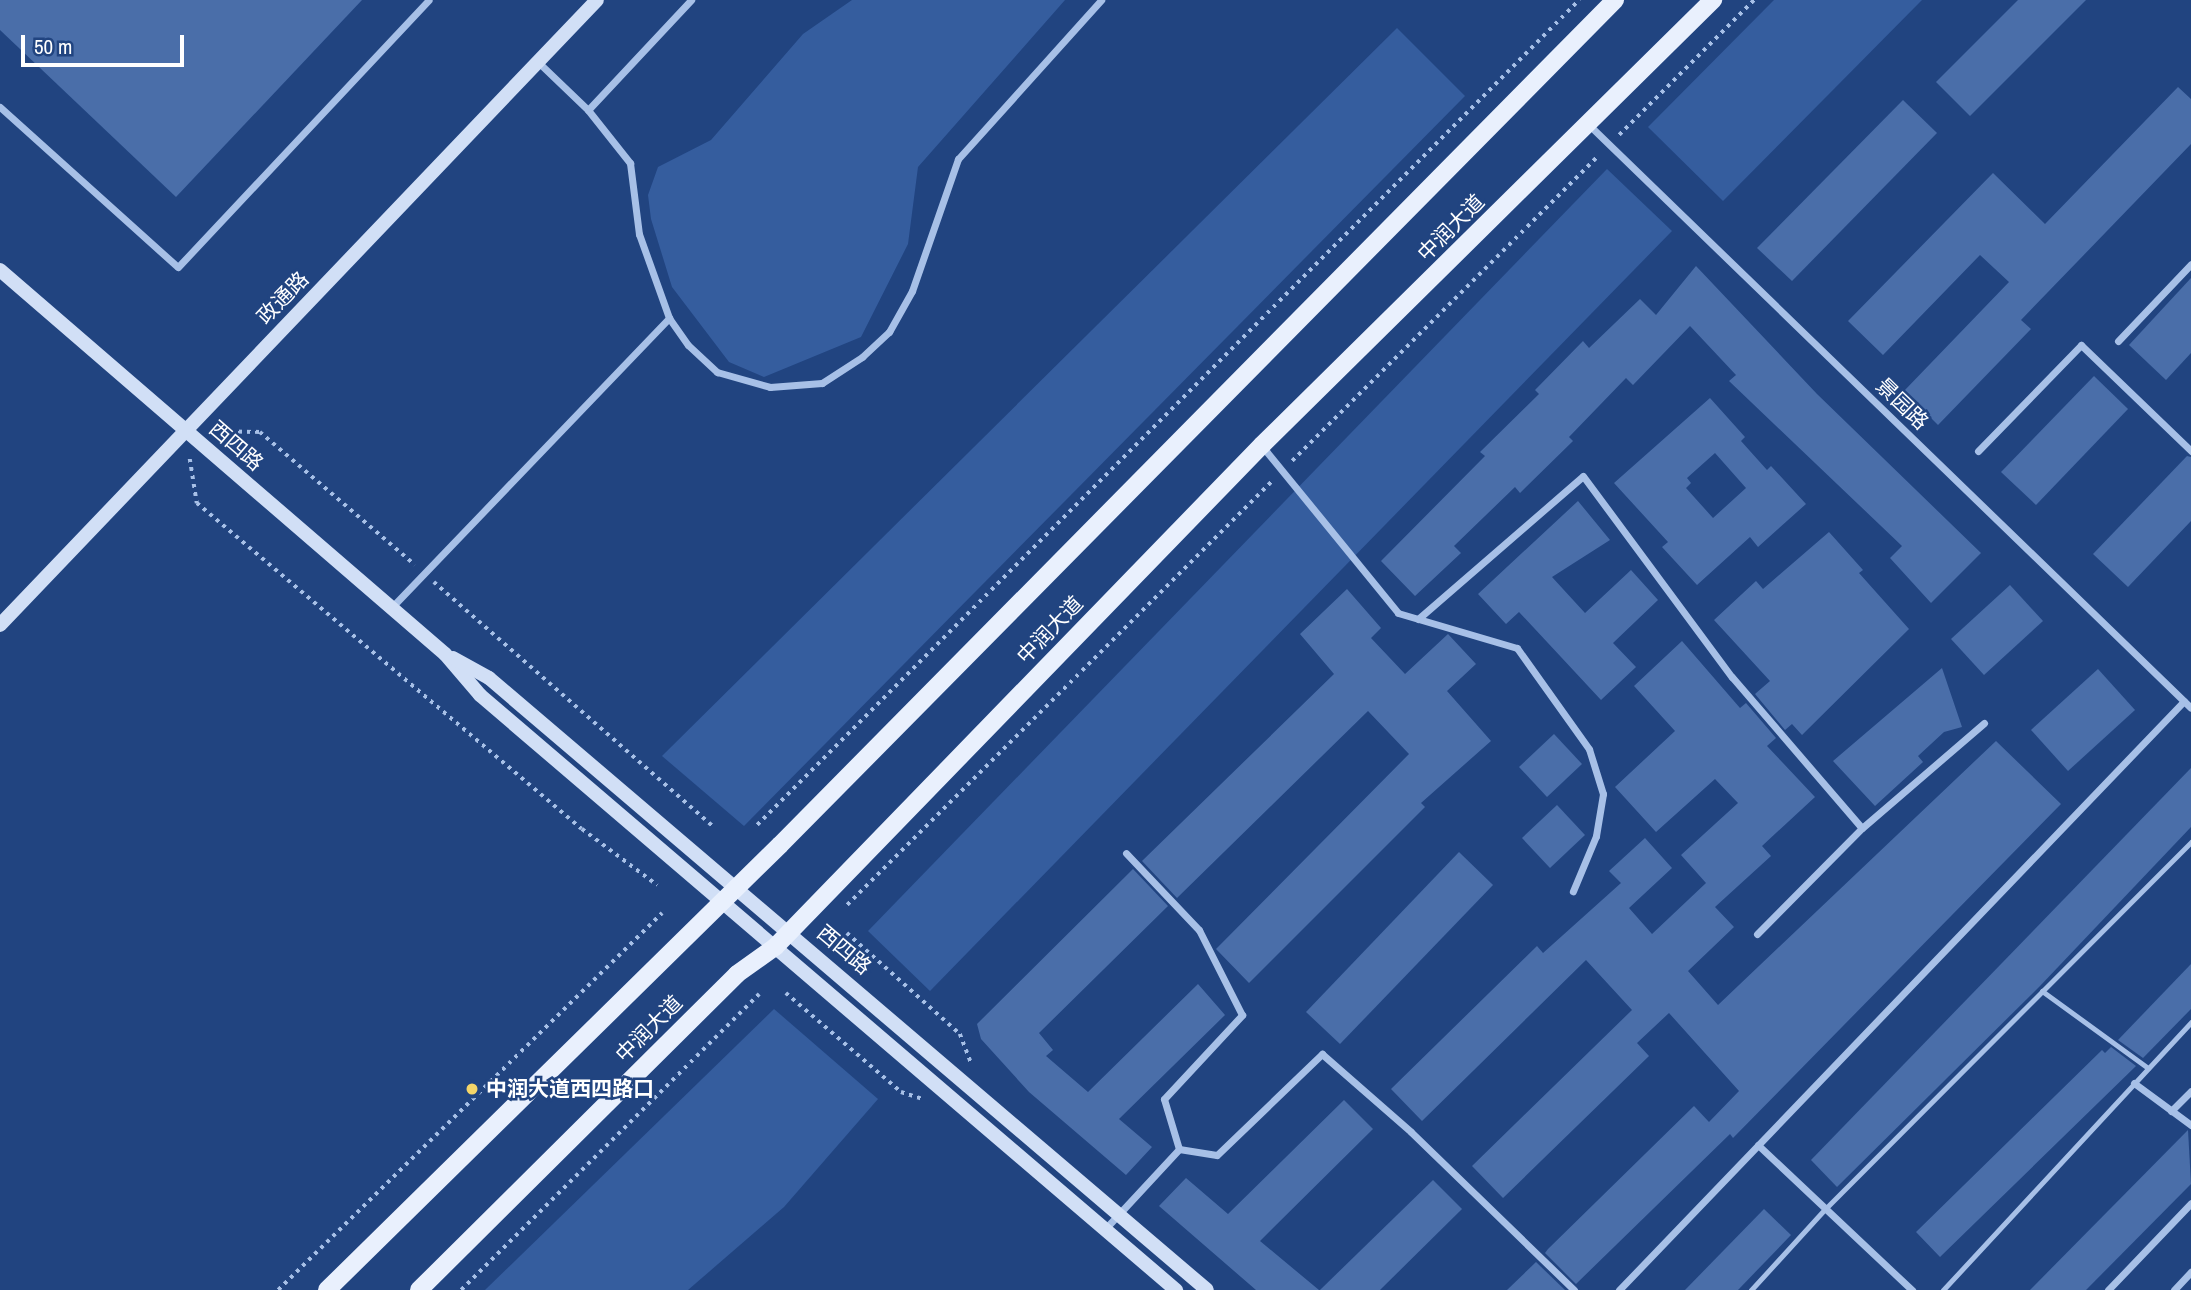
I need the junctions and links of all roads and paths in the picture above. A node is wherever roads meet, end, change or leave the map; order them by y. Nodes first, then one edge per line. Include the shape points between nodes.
1 (429, 0) edge
2 (597, 0) edge
3 (691, 0) edge
4 (1101, 0) edge
5 (1579, 0) edge
6 (1615, 0) edge
7 (1713, 0) edge
8 (1754, 0) edge
9 (538, 62) junction
10 (0, 107) edge
11 (588, 110) junction
12 (1588, 124) junction
13 (1609, 145) junction
14 (2191, 264) edge
15 (0, 270) edge
16 (669, 318) junction
17 (2118, 341) dead end
18 (186, 430) junction
19 (1262, 445) junction
20 (1978, 450) dead end
21 (2191, 451) edge
22 (1282, 471) junction
23 (424, 573) junction
24 (391, 608) junction
25 (1418, 619) junction
26 (0, 625) edge
27 (445, 654) junction
28 (2184, 701) junction
29 (2191, 708) edge
30 (1984, 723) dead end
31 (757, 825) dead end
32 (714, 827) dead end
33 (1863, 828) junction
34 (2191, 842) edge
35 (1126, 853) dead end
36 (657, 885) dead end
37 (737, 886) junction
38 (1573, 891) dead end
39 (721, 900) junction
40 (847, 905) dead end
41 (662, 913) dead end
42 (789, 931) junction
43 (847, 933) dead end
44 (1756, 934) dead end
45 (775, 947) junction
46 (2042, 991) junction
47 (786, 993) dead end
48 (759, 994) dead end
49 (2191, 1022) edge
50 (2148, 1068) junction
51 (2134, 1083) junction
52 (2191, 1091) edge
53 (984, 1097) junction
54 (935, 1103) dead end
55 (2171, 1111) junction
56 (2191, 1125) edge
57 (1758, 1145) junction
58 (1179, 1149) junction
59 (2191, 1203) edge
60 (1826, 1208) junction
61 (1119, 1213) junction
62 (1105, 1228) junction
63 (2191, 1272) edge
64 (278, 1290) edge
65 (327, 1290) edge
66 (419, 1290) edge
67 (461, 1290) edge
68 (1176, 1290) edge
69 (1207, 1290) edge
70 (1574, 1290) edge
71 (1619, 1290) edge
72 (1751, 1290) edge
73 (1912, 1290) edge
74 (1943, 1290) edge
75 (2108, 1290) edge
76 (2174, 1290) edge

1 - 10 street via 177,267
2 - 9 street, 政通路
3 - 11 street
4 - 16 street via 958,159 912,291 889,332 862,357 822,383 770,387 717,372 688,345
5 - 31 path
6 - 37 main road, 中润大道
7 - 12 main road, 中润大道
8 - 13 path
9 - 11 street
9 - 18 street, 政通路
11 - 16 street via 629,163 639,234
12 - 13 street, 景园路
12 - 19 main road, 中润大道
13 - 22 path
13 - 28 street, 景园路
14 - 17 street
15 - 18 street, 西四路
16 - 23 street
18 - 23 path via 260,432
18 - 24 street, 西四路
18 - 26 street, 政通路
18 - 36 path via 197,503 582,829
19 - 22 street
19 - 42 main road, 中润大道
20 - 21 street via 2081,345
22 - 25 street via 1398,613
22 - 40 path
23 - 24 street
23 - 32 path
24 - 27 street, 西四路
25 - 33 street via 1583,476 1732,677
25 - 38 street via 1517,648 1588,749 1603,794 1596,836
27 - 37 street, 西四路 via 489,678
27 - 39 street, 西四路 via 480,695
28 - 29 street, 景园路
28 - 57 street
30 - 33 street
33 - 44 street
34 - 46 lane
35 - 58 street via 1199,930 1242,1015 1164,1099
37 - 39 main road, 中润大道
37 - 42 street, 西四路
39 - 45 street, 西四路
39 - 65 main road, 中润大道
41 - 64 path
42 - 45 main road, 中润大道
42 - 53 street, 西四路
43 - 53 path via 960,1034
45 - 62 street, 西四路
45 - 66 main road, 中润大道 via 737,975
46 - 50 lane
46 - 60 lane
47 - 54 path via 901,1092
48 - 67 path
49 - 50 lane
50 - 51 lane
51 - 55 street
51 - 74 lane
52 - 55 street
53 - 61 street, 西四路
55 - 56 street
57 - 60 street
57 - 71 street
58 - 61 street
58 - 70 street via 1217,1154 1322,1054 1411,1132
59 - 75 street
60 - 72 lane
60 - 73 street
61 - 62 street
61 - 69 street, 西四路
62 - 68 street, 西四路
63 - 76 street

